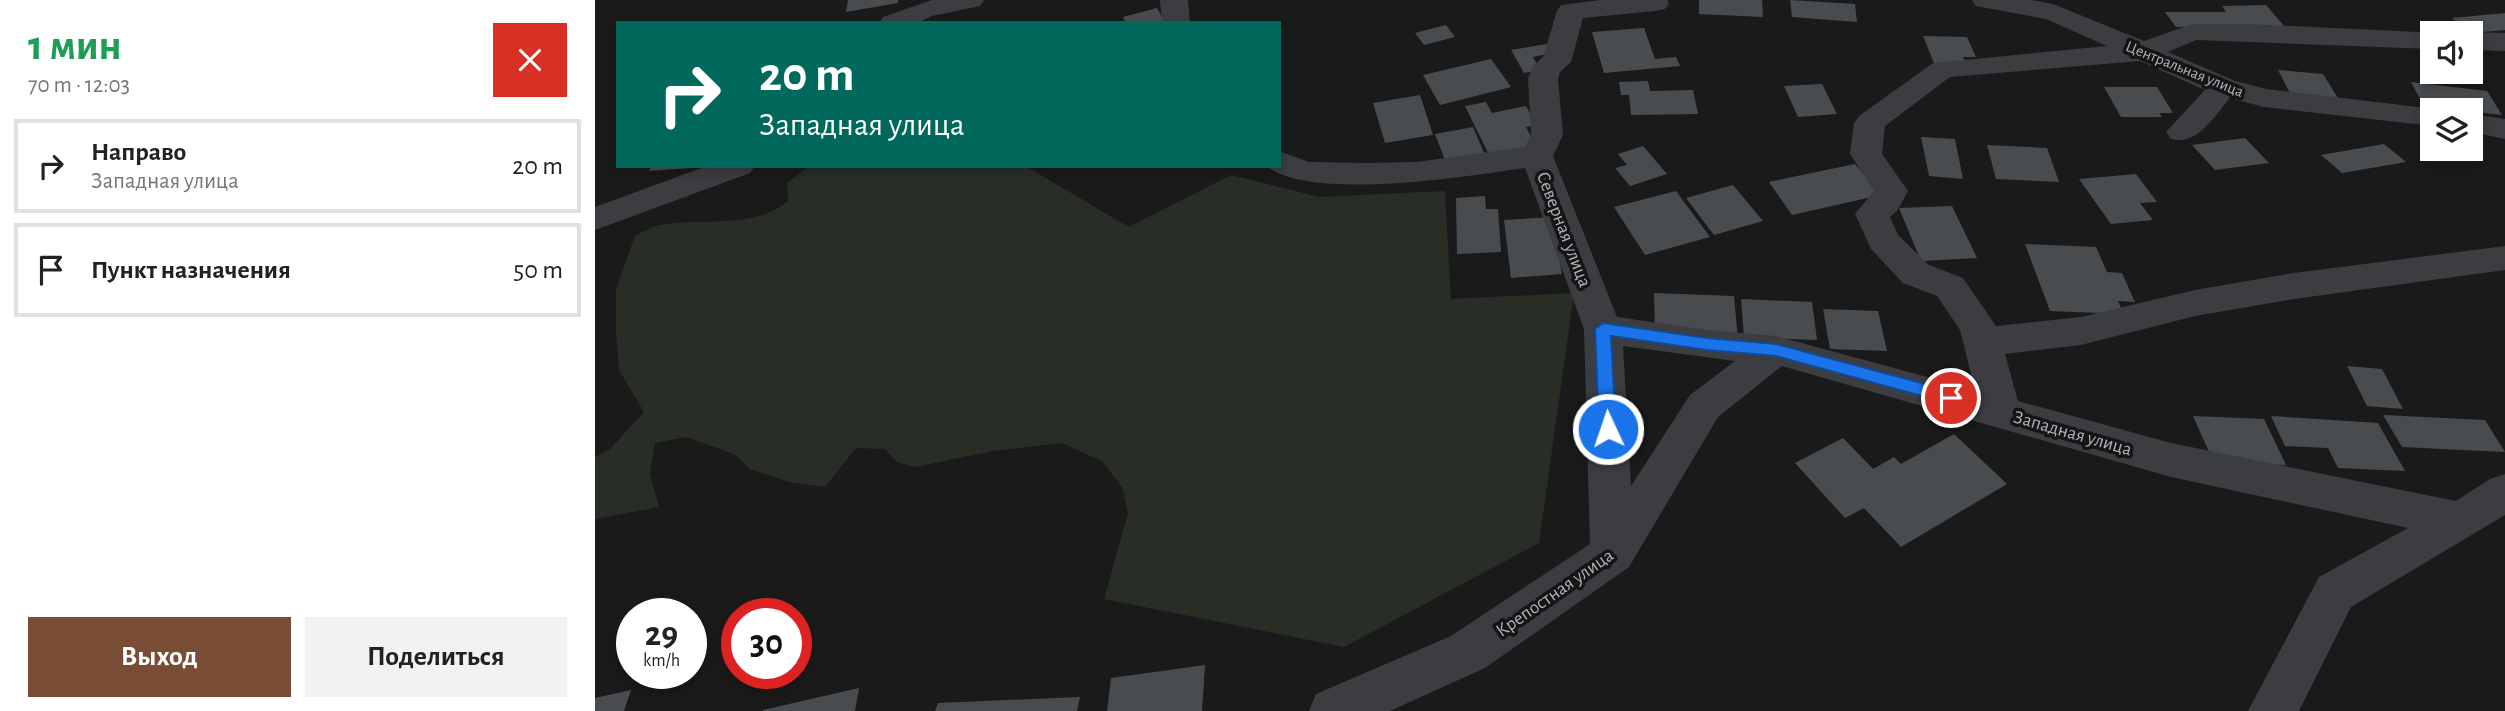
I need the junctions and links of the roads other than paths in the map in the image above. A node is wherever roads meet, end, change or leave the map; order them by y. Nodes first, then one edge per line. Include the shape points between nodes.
1 (969, 0) edge
2 (1174, 0) edge
3 (1986, 0) edge
4 (1655, 2) dead end
5 (898, 21) edge
6 (1176, 21) edge
7 (2420, 39) edge
8 (2483, 41) edge
9 (2505, 42) edge
10 (2142, 52) junction
11 (2224, 87) junction
12 (2420, 116) edge
13 (2483, 125) edge
14 (2505, 129) edge
15 (2182, 132) dead end
16 (1537, 156) junction
17 (1281, 162) edge
18 (734, 168) edge
19 (595, 219) edge
20 (2505, 258) edge
21 (1603, 329) junction
22 (1982, 342) junction
23 (1776, 350) junction
24 (2001, 411) junction
25 (2505, 492) edge
26 (2461, 521) junction
27 (1613, 553) junction
28 (1334, 711) edge
29 (2273, 711) edge

1 - 5 street
2 - 6 street
3 - 10 street, Центральная улица via 2053,12
4 - 16 street, Северная улица via 1571,11 1556,62 1547,67 1543,79 1547,135
7 - 10 street via 2192,32
8 - 9 street
10 - 11 street, Центральная улица
10 - 22 street via 1943,69 1870,123 1866,154 1891,191 1872,214 1883,242 1916,274 1950,287 1978,327
11 - 12 street, Центральная улица via 2265,98
11 - 15 street
13 - 14 street
16 - 17 street via 1417,172 1305,172
16 - 21 street, Северная улица
18 - 19 street
20 - 22 street via 2294,286 2195,303 2081,331
21 - 23 street, Западная улица
21 - 27 street, Северная улица
22 - 24 street
23 - 24 street, Западная улица
23 - 27 street, Крепостная улица via 1704,407
24 - 26 street, Западная улица via 2171,460
25 - 26 street
26 - 29 street via 2335,592
27 - 28 street, Крепостная улица via 1468,652

